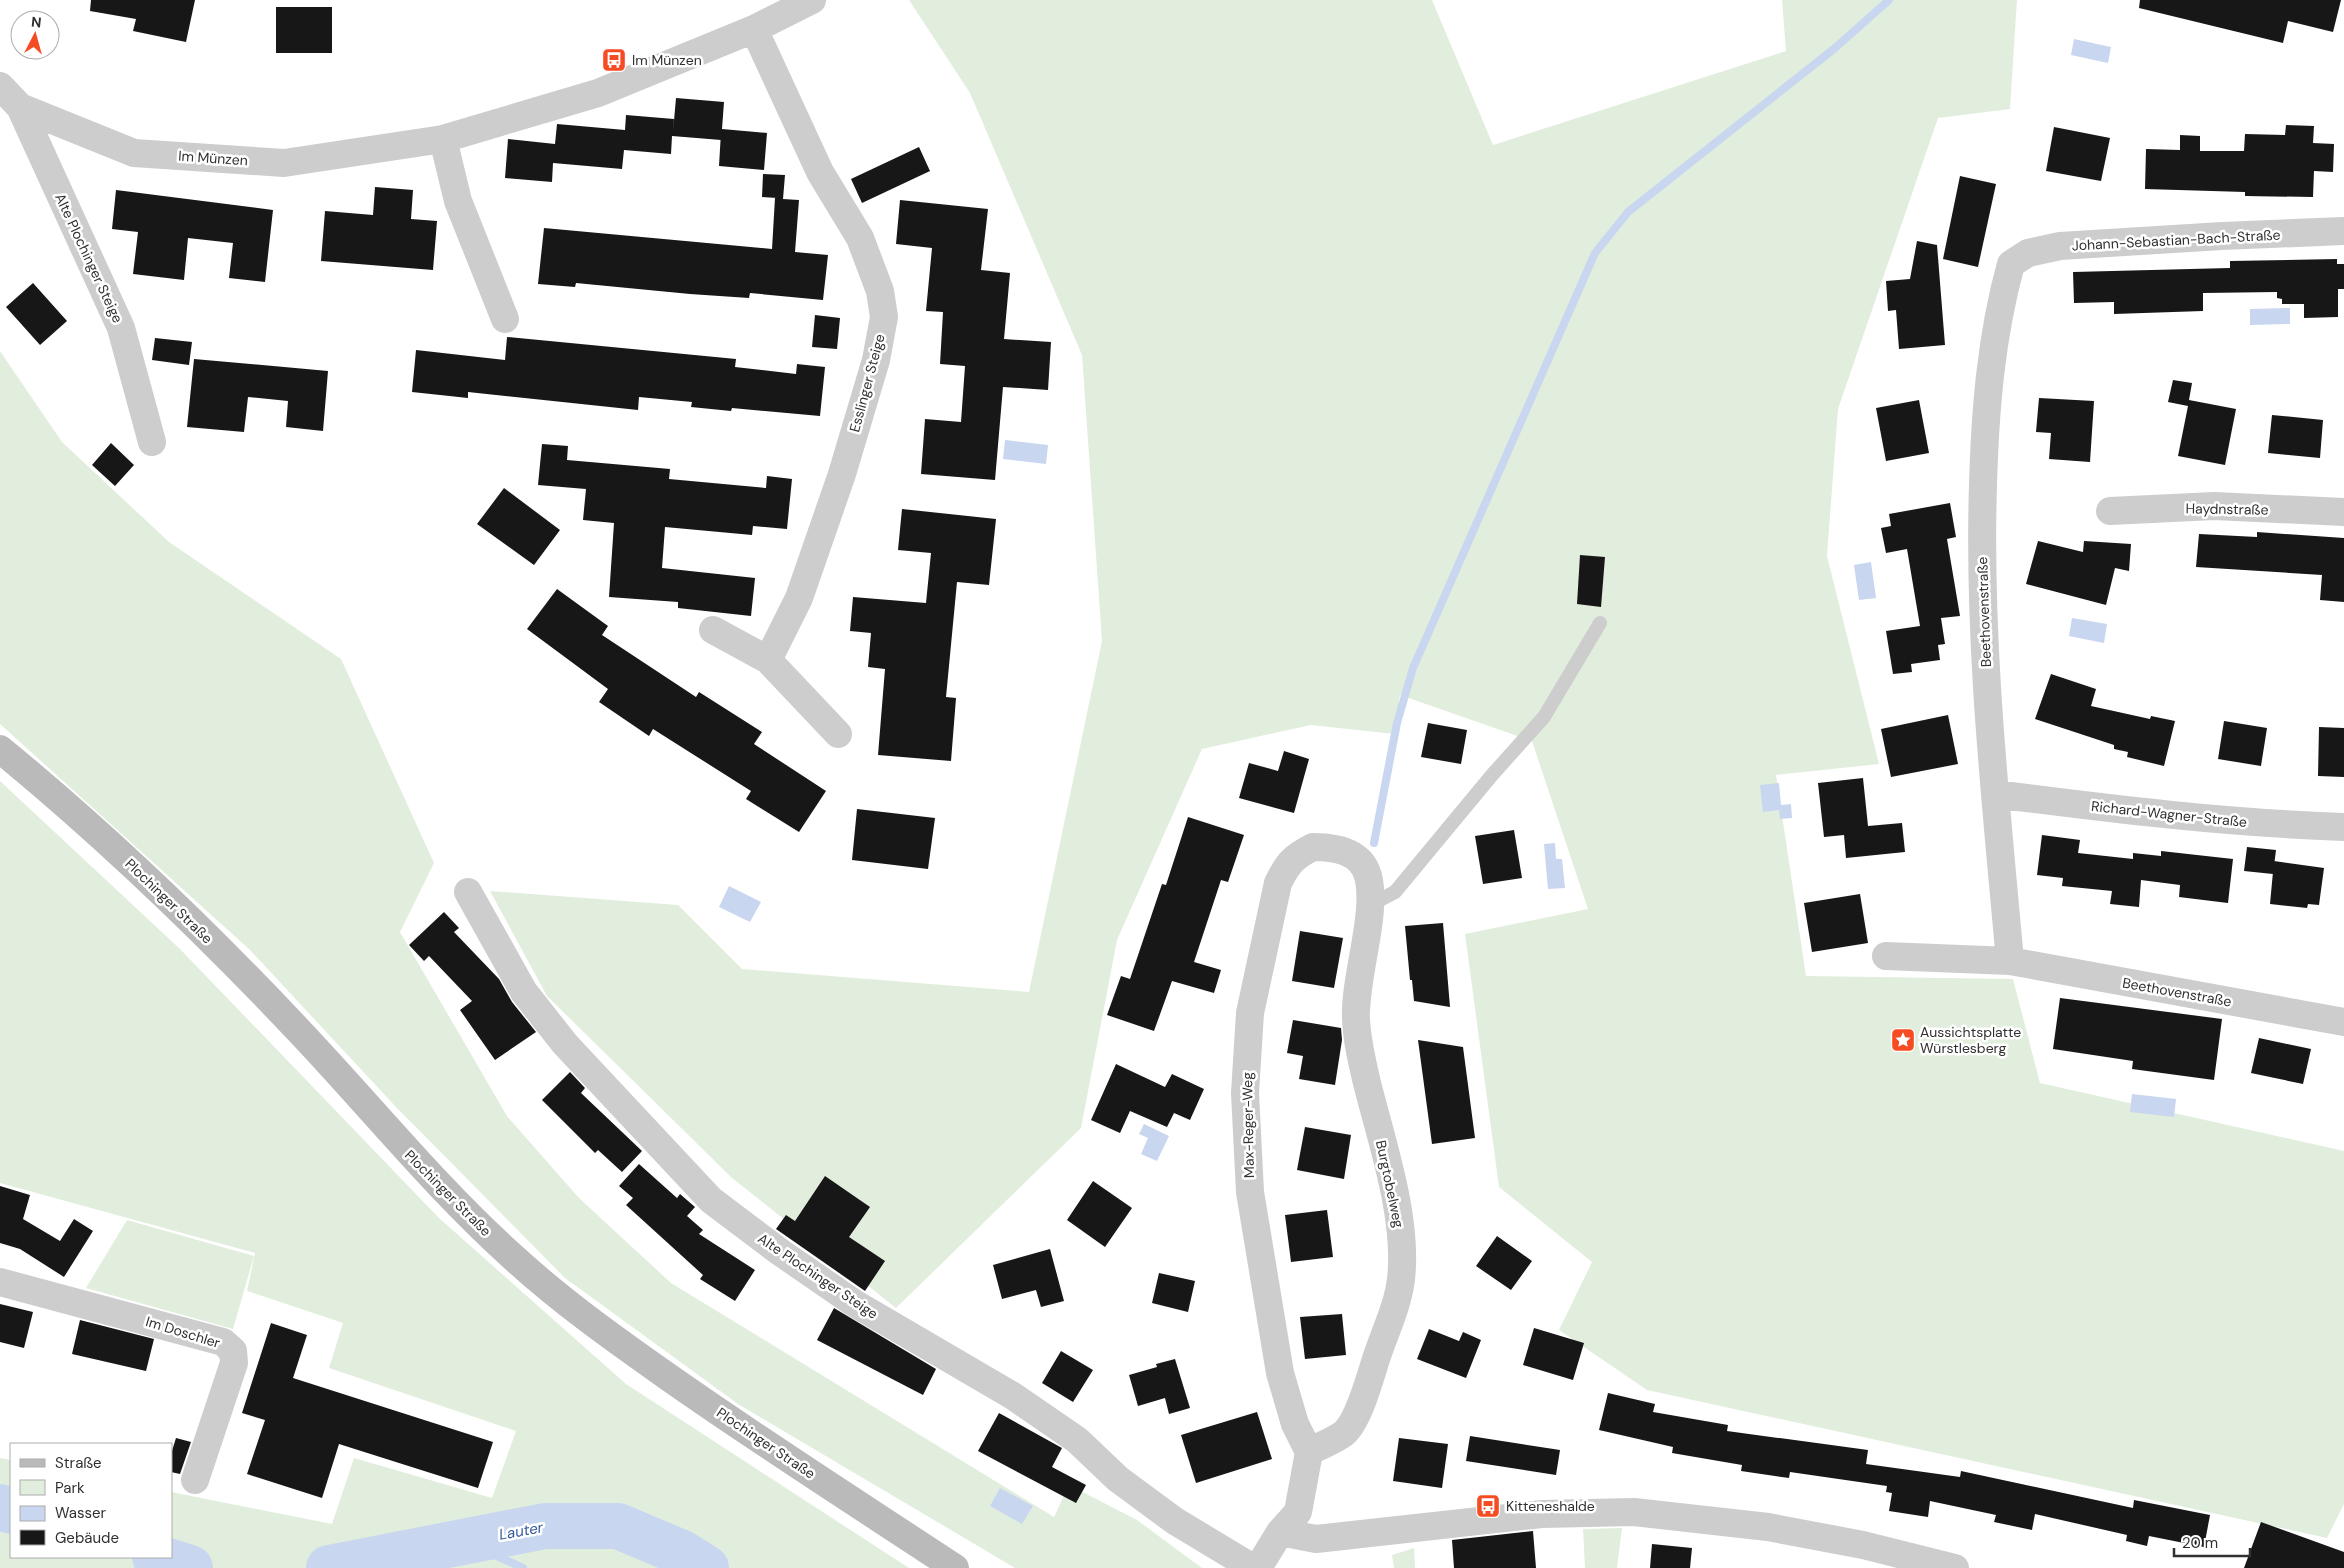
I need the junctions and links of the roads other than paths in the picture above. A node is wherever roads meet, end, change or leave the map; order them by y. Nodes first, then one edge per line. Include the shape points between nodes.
1 (812, 0) edge
2 (754, 29) junction
3 (0, 86) edge
4 (20, 106) junction
5 (443, 140) junction
6 (2344, 231) edge
7 (2011, 264) joint
8 (505, 319) dead end
9 (152, 442) dead end
10 (2110, 511) dead end
11 (2344, 512) edge
12 (1600, 623) dead end
13 (712, 630) dead end
14 (768, 660) junction
15 (838, 734) dead end
16 (0, 750) edge
17 (1995, 794) junction
18 (2344, 827) edge
19 (1351, 853) joint
20 (468, 892) dead end
21 (1370, 905) junction
22 (1886, 956) dead end
23 (2010, 961) junction
24 (2344, 1022) edge
25 (0, 1282) edge
26 (1309, 1452) junction
27 (195, 1480) dead end
28 (1280, 1532) junction
29 (955, 1568) edge
30 (1253, 1568) edge
31 (1258, 1568) edge
32 (1955, 1568) edge

1 - 2 street, Im Münzen
2 - 5 street, Im Münzen via 598,93
2 - 14 street, Esslinger Steige via 820,172 860,238 880,291 884,317 876,360 842,474 798,598
3 - 4 street, Alte Plochinger Steige
4 - 5 street, Im Münzen via 134,153 284,162
4 - 9 street, Alte Plochinger Steige via 121,328
5 - 8 street via 458,201
6 - 7 street, Johann-Sebastian-Bach-Straße via 2060,246 2028,253
7 - 17 street, Beethovenstraße via 2001,298 1993,352 1983,486 1982,592
10 - 11 street, Haydnstraße via 2214,506
12 - 21 lane via 1544,717 1396,892
13 - 14 street
14 - 15 street
16 - 29 main road, Plochinger Straße via 170,900 301,1033 444,1191 545,1286 722,1415
17 - 18 street, Richard-Wagner-Straße via 2238,822
17 - 23 street, Beethovenstraße
19 - 21 street, Burgtobelweg via 1363,865 1368,877
19 - 26 street, Max-Reger-Weg via 1330,847 1313,847 1287,864 1278,883 1250,1012 1245,1093 1250,1192 1280,1373 1295,1424
20 - 30 street, Alte Plochinger Steige via 524,992 559,1036 711,1200 854,1303 1013,1396 1077,1440 1118,1478 1175,1521
21 - 26 street, Burgtobelweg via 1356,1019 1361,1056 1398,1214 1403,1256 1401,1282 1352,1423 1344,1434
22 - 23 street, Beethovenstraße
23 - 24 street, Beethovenstraße
25 - 27 street, Im Doschler via 223,1342 233,1351 234,1363
26 - 28 street via 1298,1512
28 - 31 street
28 - 32 street via 1316,1539 1542,1514 1634,1512 1768,1527 1863,1545

